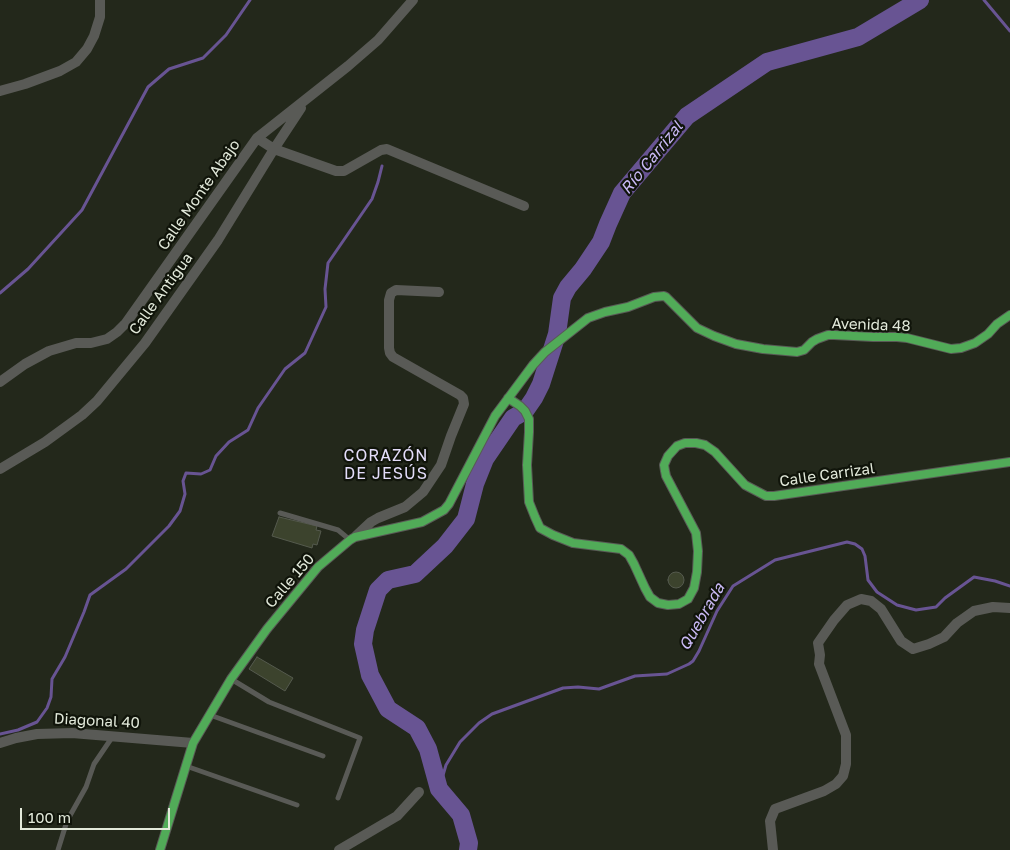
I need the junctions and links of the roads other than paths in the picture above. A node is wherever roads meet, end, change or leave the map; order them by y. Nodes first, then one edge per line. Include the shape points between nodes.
1 (100, 0) edge
2 (413, 0) edge
3 (0, 91) edge
4 (306, 99) junction
5 (257, 138) junction
6 (274, 149) junction
7 (524, 206) dead end
8 (439, 292) dead end
9 (1010, 315) edge
10 (0, 382) edge
11 (508, 398) junction
12 (1010, 462) edge
13 (0, 469) edge
14 (280, 513) dead end
15 (353, 538) junction
16 (1010, 608) edge
17 (231, 679) junction
18 (209, 715) junction
19 (113, 736) junction
20 (0, 743) edge
21 (193, 743) junction
22 (323, 756) dead end
23 (186, 766) junction
24 (419, 792) dead end
25 (338, 798) dead end
26 (297, 805) dead end
27 (58, 850) edge
28 (160, 850) edge
29 (339, 850) edge
30 (773, 850) edge

1 - 3 street via 100,17 94,36 76,62 60,71
2 - 4 street, Calle Monte Abajo via 378,40
4 - 5 street, Calle Monte Abajo
4 - 6 street, Calle Antigua
5 - 6 street
5 - 10 street, Calle Monte Abajo via 117,332 107,339 49,351
6 - 7 street via 344,171 387,149
6 - 13 street, Calle Antigua via 218,240 145,343 97,401 45,442
8 - 15 street via 396,290 391,293 390,353 460,395 464,404 441,465 423,492 405,507 371,522
9 - 11 street, Avenida 48 via 975,343 961,348 951,349 897,337 828,335 797,352 736,344 714,336 697,328 666,297 660,296 588,318 533,365
11 - 12 street, Calle Carrizal via 525,411 529,419 529,502 540,528 573,543 621,549 629,555 650,597 668,605 688,599 697,572 696,533 666,476 664,465 677,446 690,443 705,445 745,485 766,496
11 - 15 street, Calle 150 via 444,510 422,522
14 - 15 lane via 338,530
15 - 17 street, Calle 150 via 318,567 267,628
16 - 30 street via 994,607 974,612 944,637 913,648 901,641 881,608 871,601 861,599 847,605 818,643 819,664 846,735 843,776 824,791 775,809 770,820
17 - 18 street, Calle 150
17 - 25 lane via 269,702 360,738
18 - 21 street, Calle 150
18 - 22 lane
19 - 20 street, Diagonal 40 via 37,734
19 - 21 street, Diagonal 40
19 - 27 lane via 94,764 86,787 67,821
21 - 23 street, Calle 150
23 - 26 lane
23 - 28 street, Calle 150
24 - 29 street via 396,816

